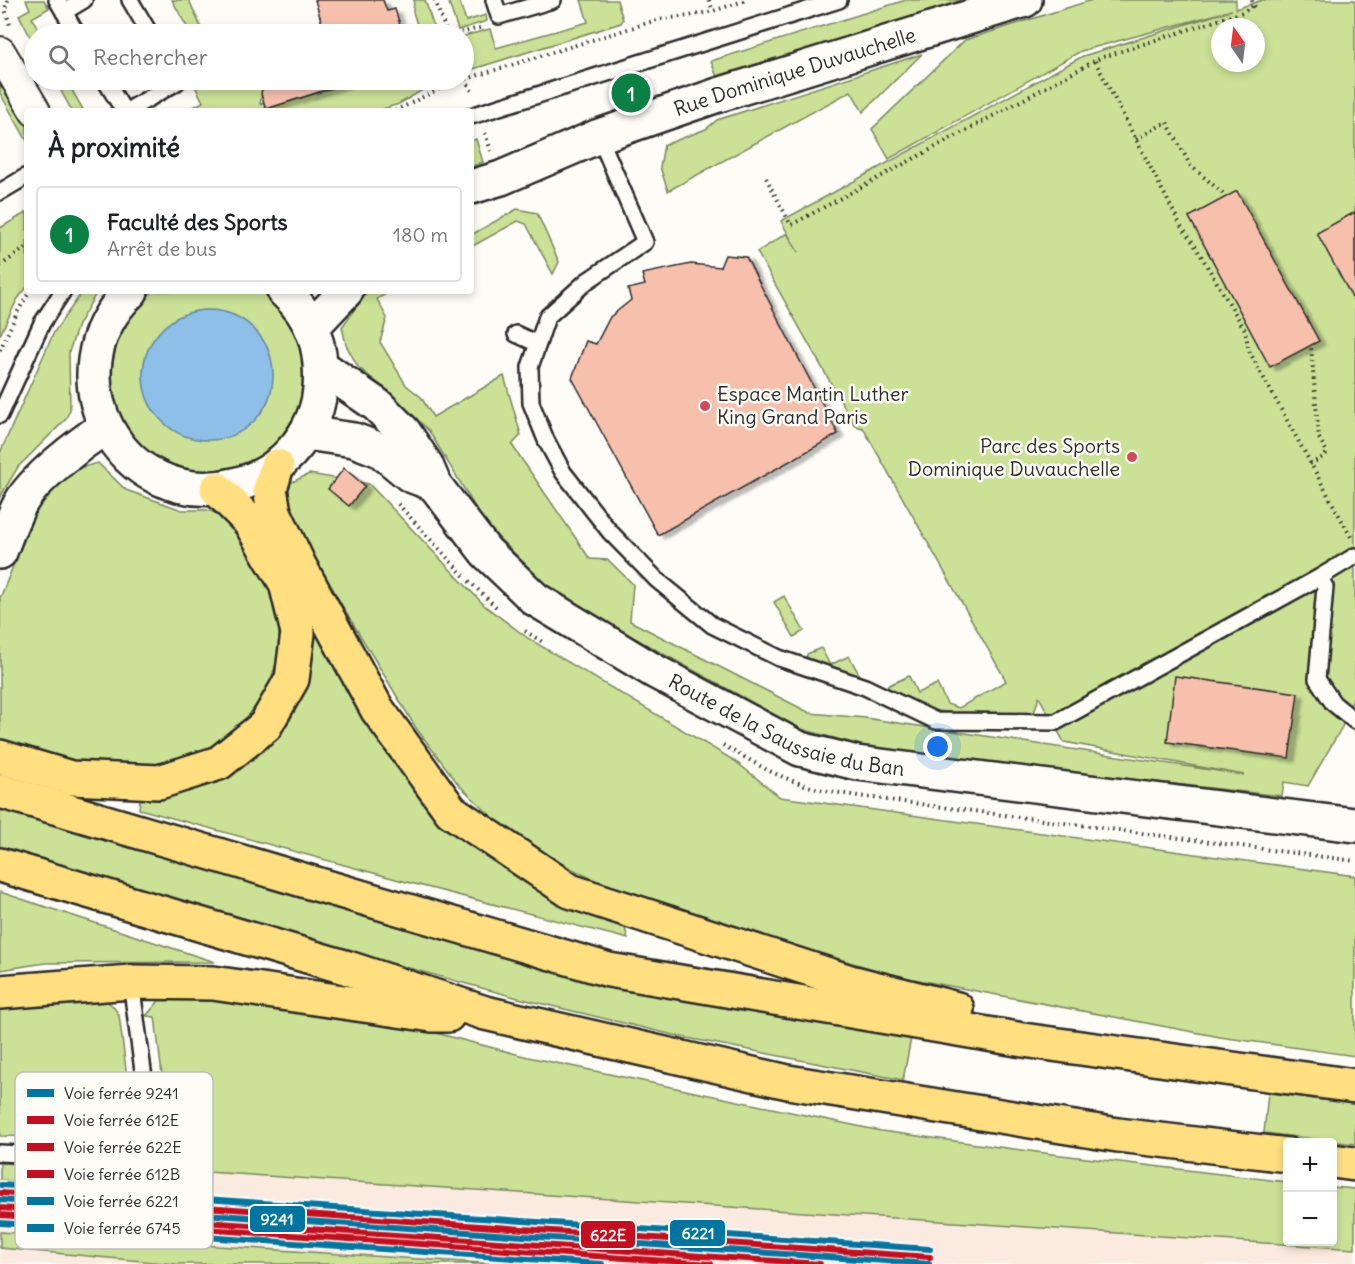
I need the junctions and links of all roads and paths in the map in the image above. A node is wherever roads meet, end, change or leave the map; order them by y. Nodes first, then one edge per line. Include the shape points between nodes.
1 (84, 0) edge
2 (130, 0) edge
3 (435, 0) edge
4 (494, 0) edge
5 (553, 0) edge
6 (710, 0) edge
7 (747, 0) edge
8 (839, 0) edge
9 (1025, 0) edge
10 (1254, 5) edge
11 (60, 6) edge
12 (713, 11) junction
13 (71, 24) edge
14 (144, 24) edge
15 (443, 24) edge
16 (489, 25) dead end
17 (474, 29) edge
18 (0, 52) edge
19 (1095, 61) junction
20 (474, 75) edge
21 (111, 90) edge
22 (163, 90) edge
23 (437, 90) edge
24 (470, 90) edge
25 (475, 100) dead end
26 (33, 108) edge
27 (123, 108) edge
28 (130, 108) edge
29 (401, 108) edge
30 (474, 115) edge
31 (484, 126) dead end
32 (598, 136) junction
33 (1136, 139) junction
34 (488, 173) edge
35 (24, 178) edge
36 (766, 178) dead end
37 (0, 192) edge
38 (474, 194) edge
39 (1226, 195) dead end
40 (24, 249) edge
41 (0, 266) edge
42 (28, 294) edge
43 (61, 294) edge
44 (128, 294) edge
45 (287, 294) edge
46 (343, 294) edge
47 (312, 327) junction
48 (516, 334) dead end
49 (538, 344) junction
50 (1311, 347) dead end
51 (0, 350) edge
52 (322, 367) junction
53 (0, 415) edge
54 (105, 427) junction
55 (306, 433) junction
56 (1310, 464) junction
57 (277, 466) junction
58 (434, 484) junction
59 (217, 489) junction
60 (1348, 529) dead end
61 (0, 552) edge
62 (1355, 556) edge
63 (1320, 577) junction
64 (1355, 721) edge
65 (0, 757) edge
66 (0, 791) edge
67 (1354, 819) edge
68 (0, 865) edge
69 (131, 982) junction
70 (0, 992) edge
71 (485, 1013) junction
72 (1023, 1040) junction
73 (143, 1072) edge
74 (1355, 1086) edge
75 (0, 1153) edge
76 (15, 1154) edge
77 (1283, 1155) edge
78 (1337, 1162) edge
79 (1355, 1164) edge

1 - 11 lane
2 - 14 lane
3 - 15 path
4 - 5 lane via 499,16
6 - 12 path
7 - 12 path
8 - 30 lane
9 - 32 main road, Rue Dominique Duvauchelle
10 - 19 path
11 - 13 lane
12 - 20 path via 660,19
16 - 17 path
18 - 26 street
19 - 33 path
19 - 36 path via 791,225
21 - 27 lane
22 - 28 lane
23 - 29 path
24 - 25 path
31 - 34 path
32 - 34 main road, Rue Dominique Duvauchelle
32 - 49 lane via 645,242 587,280 547,317
33 - 39 path via 1167,122 1190,165
33 - 56 path via 1181,226 1245,330 1249,351
34 - 38 main road, Rue Dominique Duvauchelle
35 - 37 lane
40 - 41 path
42 - 51 path
43 - 53 lane via 42,323
44 - 54 main road via 117,304 101,332 93,364 95,397
45 - 47 main road
46 - 47 main road
47 - 52 main road
48 - 49 lane
49 - 63 lane via 530,367 531,403 546,440 563,472 610,532 657,580 712,625 779,658 865,687 936,721 1056,722
50 - 56 path via 1319,438 1327,452
52 - 55 main road via 319,401
52 - 58 main road, Route de la Saussaie du Ban via 377,405 404,432
54 - 59 main road via 125,455 152,475 183,487
54 - 61 main road via 38,482 20,503
55 - 57 main road
55 - 58 main road, Route de la Saussaie du Ban via 354,440 380,450 410,475
56 - 60 path
57 - 59 main road via 249,482
57 - 72 highway via 270,489 274,512 299,565 377,710 451,811 570,891 850,982 990,1017
58 - 67 main road, Route de la Saussaie du Ban via 486,552 535,598 654,671 800,749 857,763
59 - 65 highway via 250,522 286,583 298,633 292,679 265,726 219,763 159,783 70,777
62 - 63 lane
63 - 64 lane via 1325,587 1317,679 1332,703
66 - 72 highway via 609,970
68 - 71 highway
69 - 70 highway
69 - 71 highway via 213,983 432,1015
69 - 73 lane
71 - 77 highway via 788,1082 1118,1135
72 - 74 highway
75 - 76 lane
78 - 79 highway

